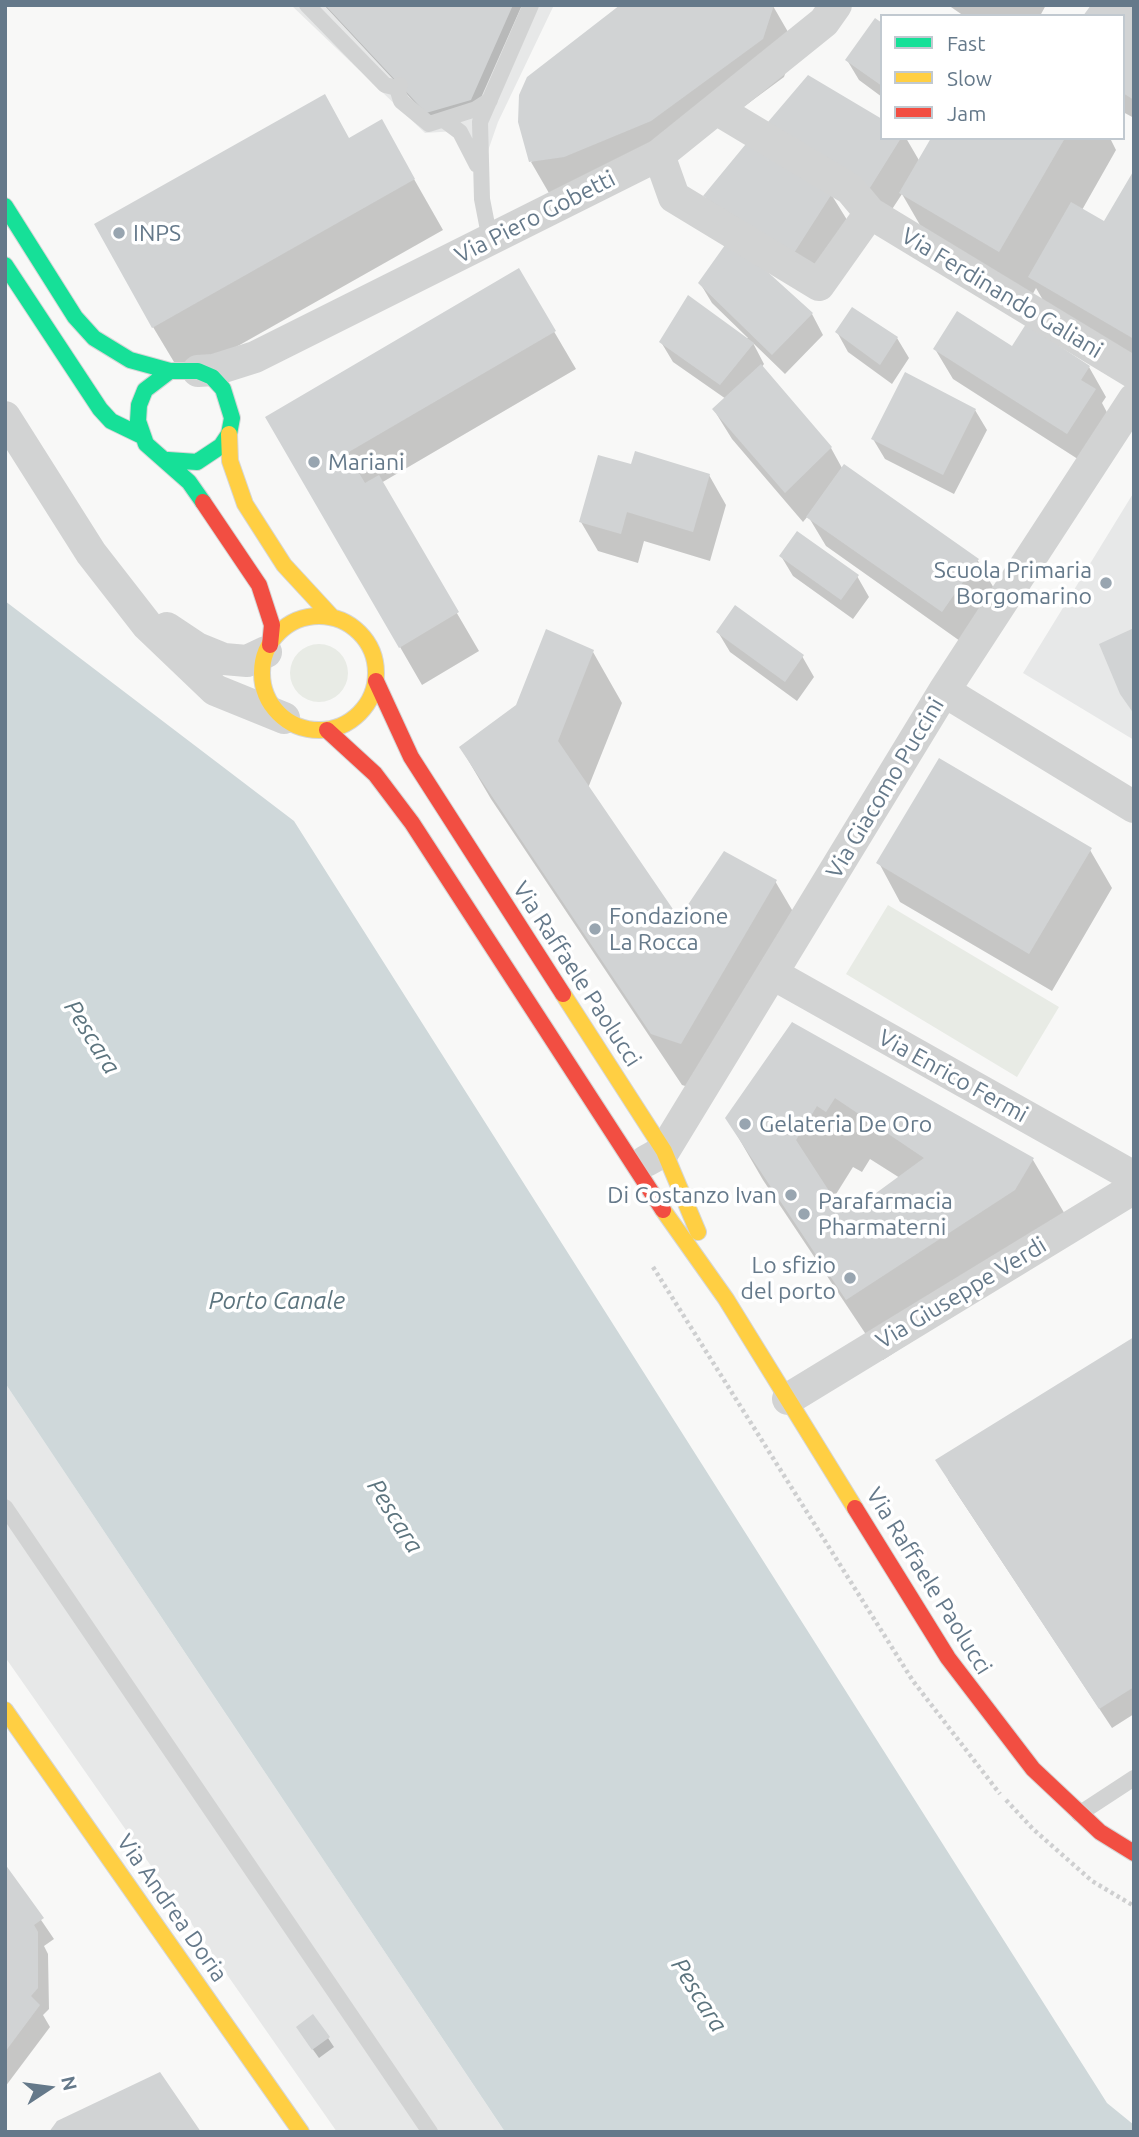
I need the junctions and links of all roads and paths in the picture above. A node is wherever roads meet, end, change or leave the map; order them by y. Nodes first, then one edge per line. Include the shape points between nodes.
1 (307, 5) edge
2 (531, 5) edge
3 (836, 5) edge
4 (490, 100) junction
5 (718, 110) junction
6 (444, 120) junction
7 (659, 155) junction
8 (480, 170) junction
9 (5, 206) edge
10 (870, 213) junction
11 (490, 240) junction
12 (5, 265) edge
13 (184, 371) junction
14 (1134, 373) edge
15 (1134, 399) edge
16 (5, 417) edge
17 (229, 434) junction
18 (142, 436) junction
19 (168, 460) junction
20 (117, 588) junction
21 (332, 617) junction
22 (268, 648) junction
23 (376, 681) junction
24 (944, 691) junction
25 (284, 718) junction
26 (327, 730) junction
27 (1134, 807) edge
28 (773, 974) junction
29 (664, 1151) junction
30 (631, 1165) junction
31 (1134, 1177) edge
32 (1134, 1188) edge
33 (726, 1299) junction
34 (788, 1399) junction
35 (5, 1507) edge
36 (5, 1710) edge
37 (1134, 1778) edge
38 (1079, 1814) junction
39 (1134, 1853) edge
40 (301, 2132) edge
41 (430, 2132) edge

1 - 6 lane via 385,85 399,87 401,101 424,123
2 - 4 lane
3 - 5 street, Via Piero Gobetti via 824,22
4 - 6 lane
4 - 8 lane via 480,122
5 - 7 street, Via Piero Gobetti
5 - 10 street, Via Ferdinando Galiani via 850,189
6 - 8 lane via 460,132
7 - 10 street via 674,197 820,285
7 - 11 street, Via Piero Gobetti
8 - 11 lane
9 - 13 street via 93,338 130,360
10 - 14 street, Via Ferdinando Galiani
11 - 13 street, Via Piero Gobetti via 255,357 214,370
12 - 18 street via 100,409 111,421
13 - 17 street via 212,377 223,389 232,418
13 - 18 street via 156,379 145,390 139,405
15 - 24 street, Via Giacomo Puccini
16 - 20 street
17 - 19 street via 221,446 197,462
17 - 21 street via 230,461 245,504 284,565
18 - 19 street via 152,451
19 - 22 street via 206,505 259,585 272,625
20 - 22 street via 162,625 207,653 242,662
20 - 25 street via 202,681 229,698
21 - 22 street via 303,618 290,624
21 - 23 street via 346,622 366,641 373,653
22 - 25 street via 264,688
23 - 26 street via 360,713
23 - 29 street, Via Raffaele Paolucci via 411,757
24 - 27 street
24 - 28 street, Via Giacomo Puccini
25 - 26 street via 307,729
26 - 30 street, Via Raffaele Paolucci via 395,797
28 - 29 street, Via Giacomo Puccini
28 - 31 street, Via Enrico Fermi
29 - 30 street via 652,1160
29 - 33 street, Via Raffaele Paolucci
30 - 33 street, Via Raffaele Paolucci
32 - 34 street, Via Giuseppe Verdi
33 - 34 street, Via Raffaele Paolucci
34 - 38 street, Via Raffaele Paolucci via 948,1658 1033,1769
35 - 41 lane
36 - 40 street, Via Andrea Doria
37 - 38 lane
38 - 39 street, Via Raffaele Paolucci

